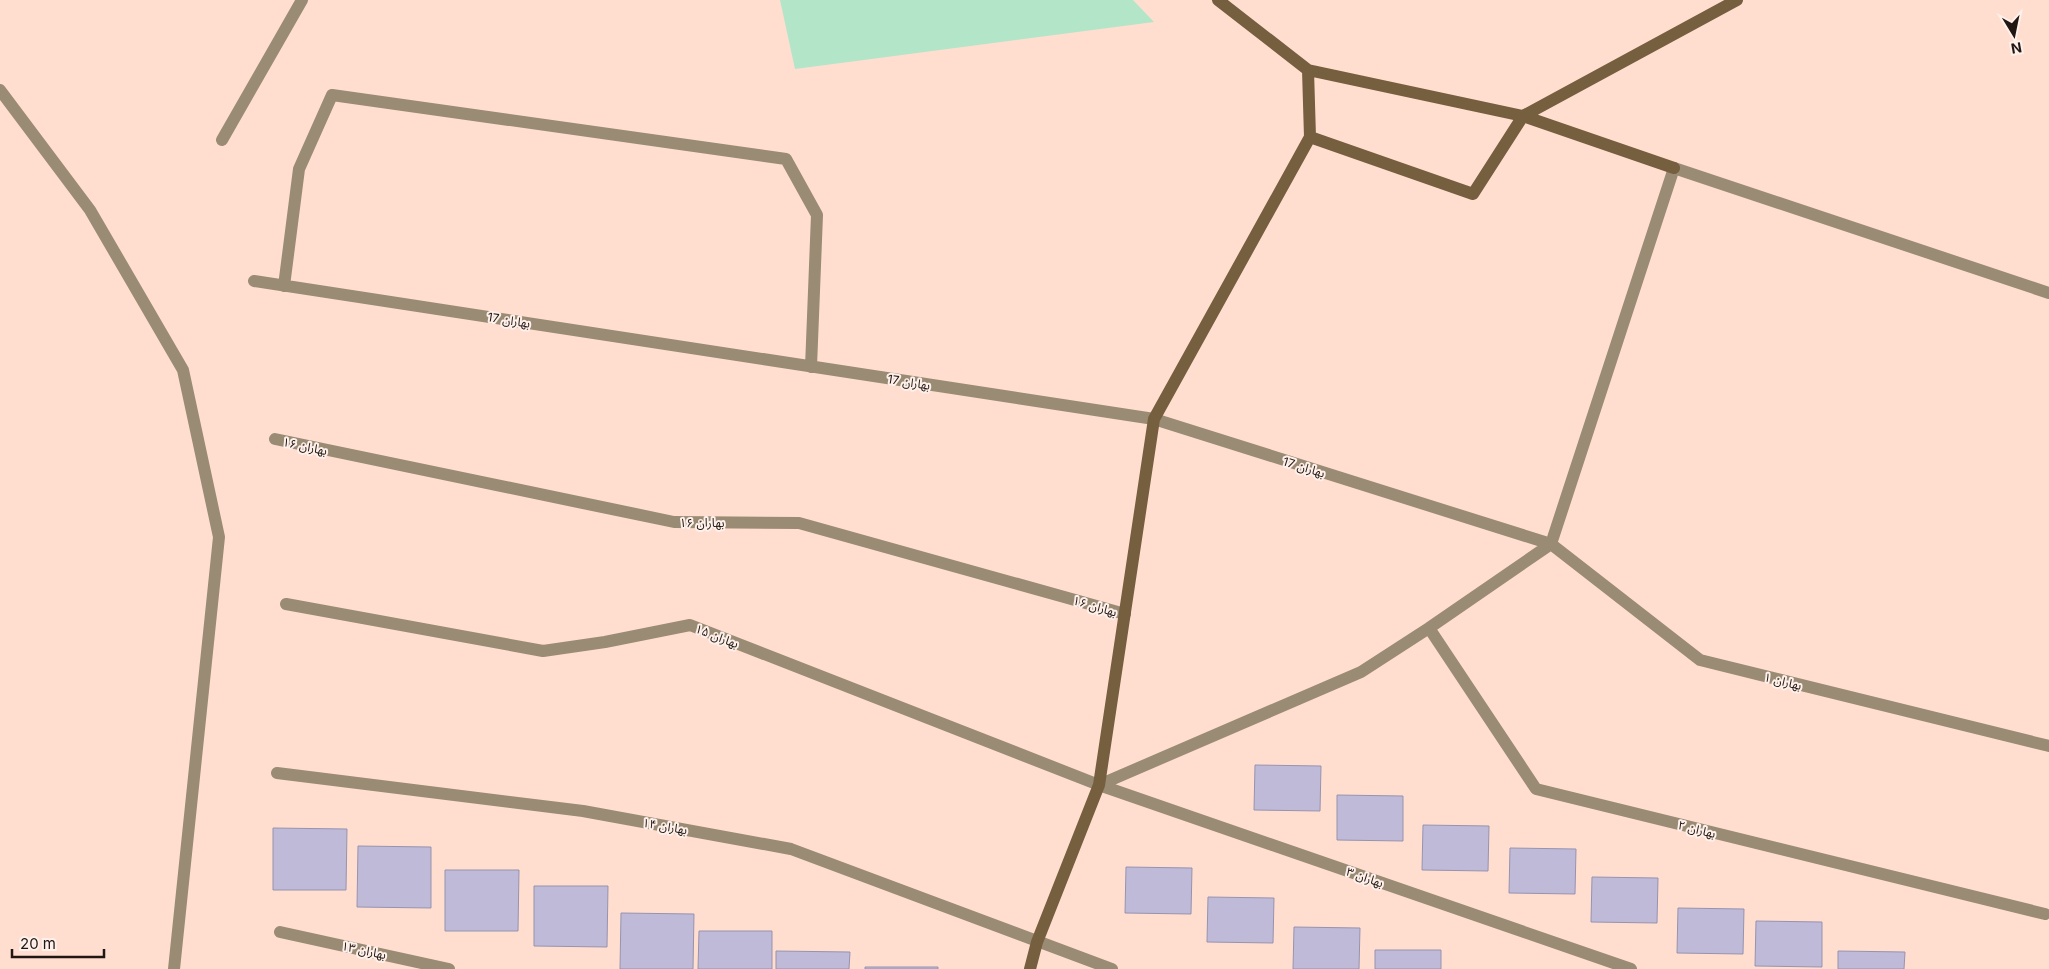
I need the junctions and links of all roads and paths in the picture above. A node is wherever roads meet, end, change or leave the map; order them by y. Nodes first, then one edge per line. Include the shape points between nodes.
1 (302, 0) edge
2 (1218, 0) edge
3 (1736, 0) edge
4 (1308, 70) junction
5 (0, 90) edge
6 (1523, 116) junction
7 (1310, 138) junction
8 (222, 140) dead end
9 (1674, 168) junction
10 (254, 280) dead end
11 (284, 286) junction
12 (2049, 293) edge
13 (811, 367) junction
14 (1154, 419) junction
15 (275, 439) dead end
16 (1551, 544) junction
17 (286, 604) dead end
18 (1125, 614) junction
19 (1429, 628) junction
20 (2049, 746) edge
21 (277, 773) dead end
22 (1099, 785) junction
23 (2045, 914) dead end
24 (280, 932) dead end
25 (1037, 942) junction
26 (174, 969) edge
27 (449, 969) edge
28 (1030, 969) edge
29 (1112, 969) edge
30 (1631, 969) edge

1 - 8 street
2 - 4 street
3 - 6 street
4 - 6 street
4 - 7 street
5 - 26 street via 90,210 183,370 220,537
6 - 7 street via 1473,194
6 - 9 street
7 - 14 street
9 - 12 street
9 - 16 street
10 - 11 street, بهاران 17
11 - 13 street, بهاران 17
11 - 13 street via 299,169 332,95 786,160 817,215
13 - 14 street, بهاران 17
14 - 16 street, بهاران 17
14 - 18 street
15 - 18 street, بهاران ۱۶ via 674,522 799,523
16 - 19 street
16 - 20 street, بهاران ۱ via 1700,660
17 - 22 street, بهاران ۱۵ via 543,651 690,625
18 - 22 street
19 - 22 street via 1362,672
19 - 23 street, بهاران ۲ via 1536,789
21 - 25 street, بهاران ۱۴ via 583,811 791,849
22 - 25 street
22 - 30 street, بهاران ۳
24 - 27 street, بهاران ۱۳
25 - 28 street
25 - 29 street, بهاران ۱۴

